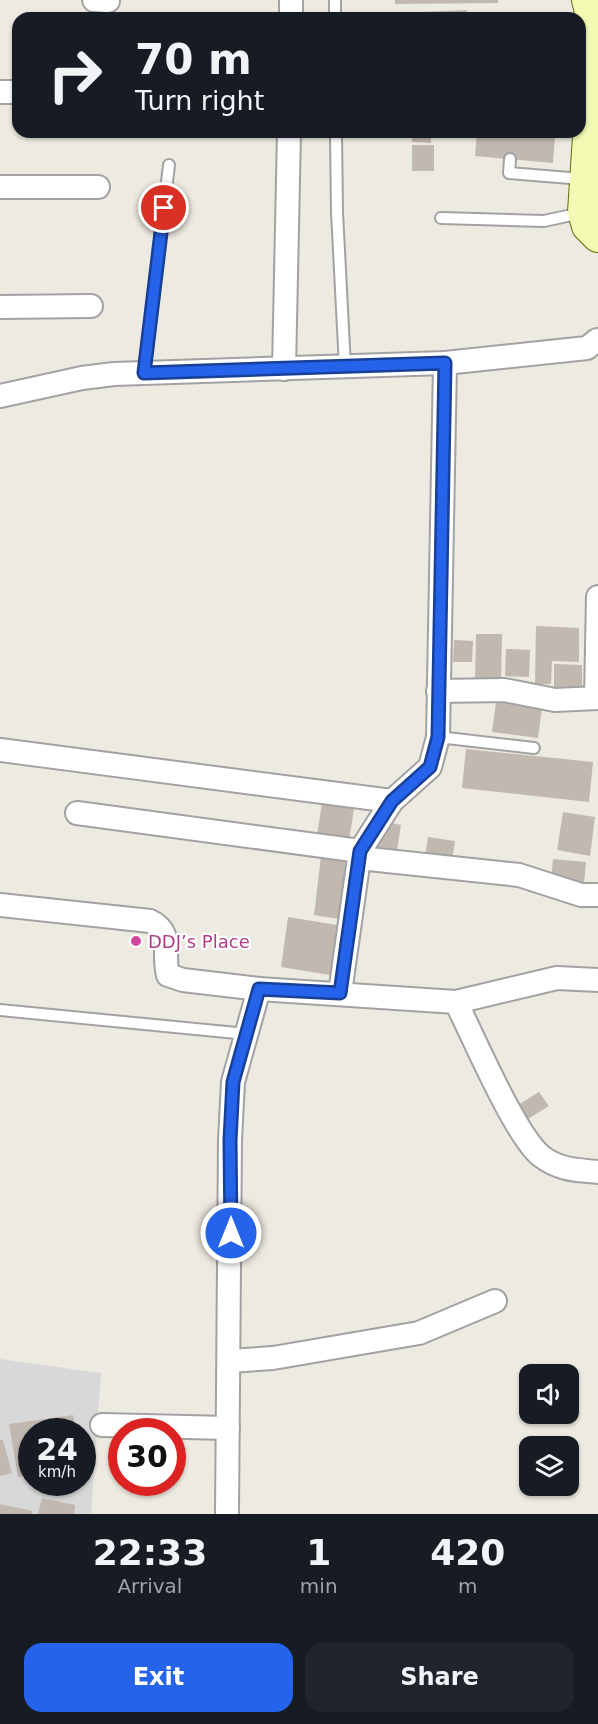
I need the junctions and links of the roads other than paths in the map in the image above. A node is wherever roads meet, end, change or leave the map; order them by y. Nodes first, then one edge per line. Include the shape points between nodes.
1 (94, 0) edge
2 (588, 0) edge
3 (108, 1) edge
4 (586, 114) edge
5 (290, 138) edge
6 (336, 138) edge
7 (585, 138) edge
8 (510, 159) dead end
9 (170, 165) dead end
10 (585, 179) junction
11 (0, 186) edge
12 (98, 187) dead end
13 (441, 218) dead end
14 (592, 226) edge
15 (91, 306) dead end
16 (0, 307) edge
17 (598, 341) edge
18 (445, 363) junction
19 (345, 367) junction
20 (284, 369) junction
21 (144, 373) junction
22 (0, 396) edge
23 (598, 597) edge
24 (438, 691) junction
25 (597, 698) edge
26 (438, 737) junction
27 (534, 748) dead end
28 (0, 750) edge
29 (392, 801) junction
30 (77, 813) dead end
31 (359, 854) junction
32 (598, 895) edge
33 (0, 905) edge
34 (598, 980) edge
35 (259, 989) junction
36 (340, 993) junction
37 (456, 1002) junction
38 (0, 1010) edge
39 (247, 1034) junction
40 (598, 1172) edge
41 (495, 1301) dead end
42 (229, 1361) junction
43 (102, 1425) dead end
44 (228, 1428) junction
45 (227, 1514) edge

1 - 3 street
2 - 4 main road via 595,34
5 - 20 street
6 - 19 lane
7 - 10 main road
8 - 10 lane via 509,173
9 - 21 lane
10 - 14 main road
11 - 12 street
13 - 14 lane
15 - 16 street
17 - 18 street via 587,348
18 - 19 street
18 - 24 street
19 - 20 street
20 - 21 street
21 - 22 street via 82,378
23 - 25 street
24 - 25 street via 504,690 555,700
24 - 26 street
26 - 27 lane
26 - 29 street via 430,767
28 - 29 street
29 - 31 street
30 - 31 street
31 - 32 street via 519,875 580,895
31 - 36 street
33 - 35 street via 150,921 161,926 165,934 168,975
34 - 37 street via 557,978
35 - 36 street
35 - 39 street
36 - 37 street
37 - 40 street via 519,1126 540,1155 566,1170
38 - 39 lane
39 - 42 street via 233,1082
41 - 42 street via 418,1333 273,1358
42 - 44 street
43 - 44 street
44 - 45 street

